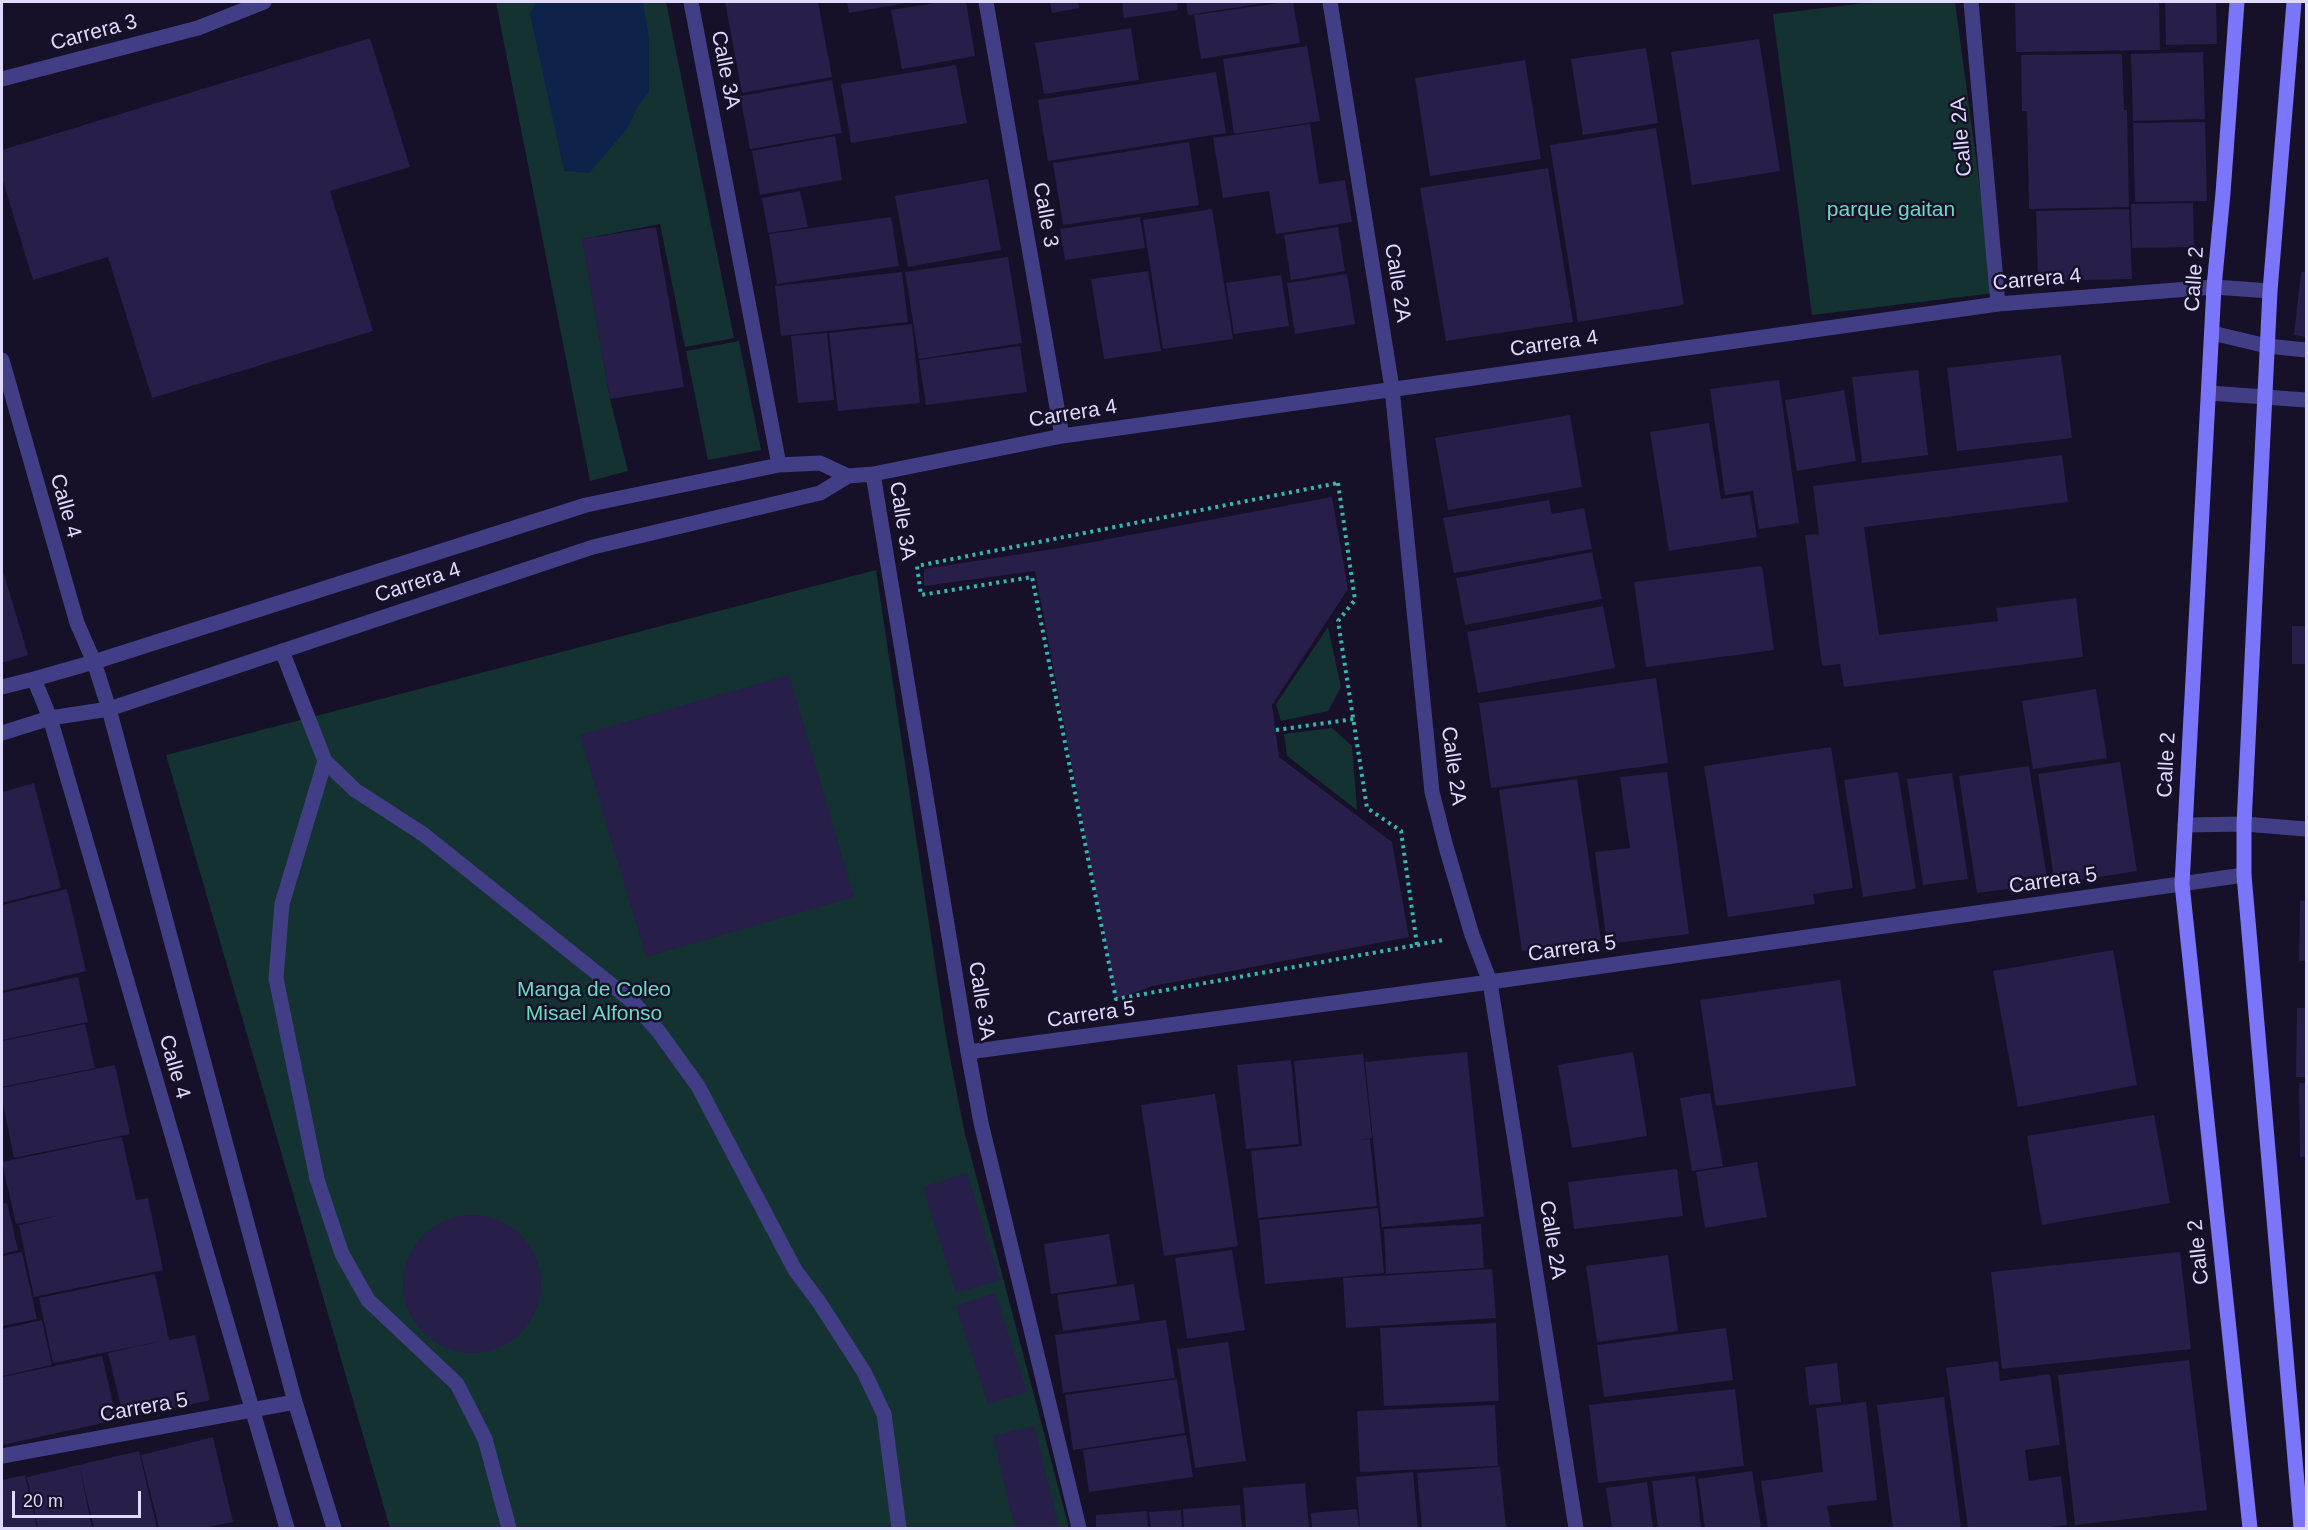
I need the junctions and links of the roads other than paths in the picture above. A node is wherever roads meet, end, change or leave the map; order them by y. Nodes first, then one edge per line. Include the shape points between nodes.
1 (264, 2) edge
2 (690, 2) edge
3 (986, 2) edge
4 (1330, 2) edge
5 (1971, 2) edge
6 (2237, 2) edge
7 (2294, 2) edge
8 (2, 79) edge
9 (2214, 287) junction
10 (2270, 291) junction
11 (1998, 304) junction
12 (2212, 333) junction
13 (2267, 346) junction
14 (2307, 350) edge
15 (2, 360) edge
16 (1392, 388) junction
17 (2209, 393) junction
18 (2264, 397) junction
19 (2307, 400) edge
20 (1062, 436) junction
21 (779, 465) junction
22 (873, 474) junction
23 (848, 476) junction
24 (282, 651) junction
25 (94, 663) junction
26 (34, 679) junction
27 (2, 687) edge
28 (109, 709) junction
29 (50, 718) junction
30 (2, 733) edge
31 (325, 761) junction
32 (2244, 824) junction
33 (2185, 825) junction
34 (2307, 829) edge
35 (2244, 875) junction
36 (2181, 884) junction
37 (1490, 982) junction
38 (968, 1052) junction
39 (295, 1402) junction
40 (252, 1410) junction
41 (2, 1456) edge
42 (287, 1528) edge
43 (334, 1528) edge
44 (509, 1528) edge
45 (899, 1528) edge
46 (1079, 1528) edge
47 (1576, 1528) edge
48 (2250, 1528) edge
49 (2301, 1528) edge

1 - 8 street, Carrera 3 via 198,28
2 - 21 street, Calle 3A
3 - 20 street, Calle 3
4 - 16 street, Calle 2A
5 - 11 street, Calle 2A
6 - 9 main road, Calle 2
7 - 10 main road
9 - 10 street, Carrera 4
9 - 11 street, Carrera 4
9 - 12 main road, Calle 2
10 - 13 main road
11 - 16 street, Carrera 4
12 - 13 street
12 - 17 main road, Calle 2
13 - 14 street
13 - 18 main road
15 - 25 street, Calle 4 via 77,623
16 - 20 street, Carrera 4
16 - 37 street, Calle 2A via 1432,792 1472,935
17 - 18 street
17 - 33 main road, Calle 2
18 - 19 street
18 - 32 main road
20 - 22 street, Carrera 4
21 - 23 street, Carrera 4 via 820,463
21 - 25 street, Carrera 4 via 585,505
22 - 23 street, Carrera 4
22 - 38 street, Calle 3A
23 - 24 street, Carrera 4 via 820,493 593,547
24 - 28 street, Carrera 4
24 - 31 street
25 - 26 street
25 - 28 street, Calle 4
26 - 27 street
26 - 29 street, Calle 4
28 - 29 street, Carrera 4
28 - 39 street, Calle 4
29 - 30 street, Carrera 4
29 - 40 street, Calle 4
31 - 44 street via 282,904 276,978 317,1179 342,1254 368,1300 457,1384 485,1439
31 - 45 street via 355,790 423,834 597,972 633,1002 659,1032 698,1086 795,1270 864,1372 884,1414
32 - 33 street
32 - 34 street
32 - 35 main road
33 - 36 main road, Calle 2
35 - 36 street, Carrera 5
35 - 49 main road
36 - 37 street, Carrera 5
36 - 48 main road, Calle 2
37 - 38 street, Carrera 5
37 - 47 street, Calle 2A
38 - 46 street, Calle 3A via 981,1123
39 - 40 street, Carrera 5
39 - 43 street, Calle 4
40 - 41 street, Carrera 5
40 - 42 street, Calle 4

